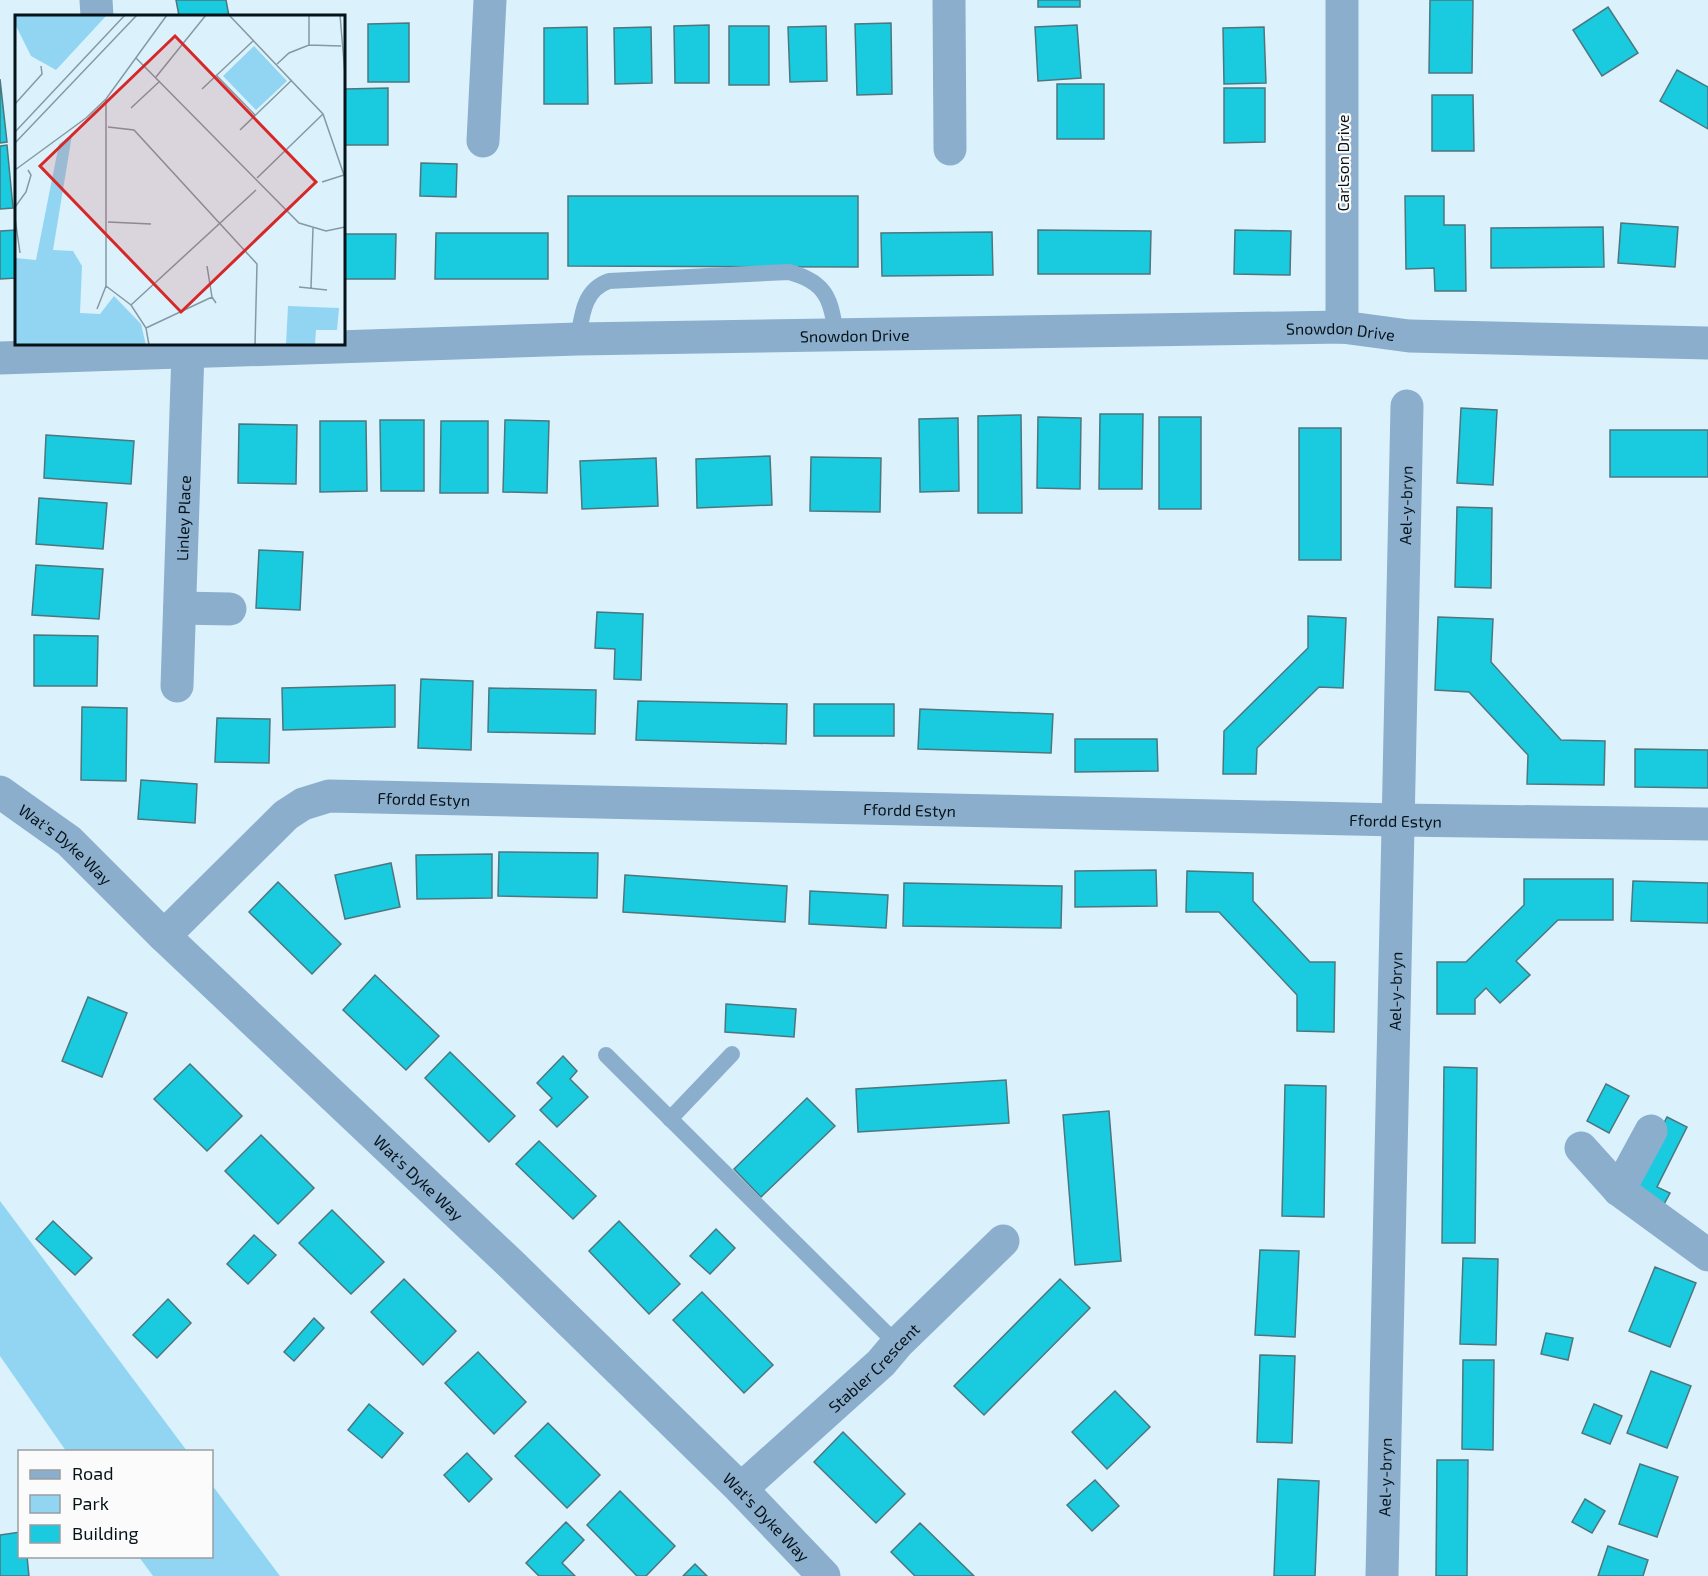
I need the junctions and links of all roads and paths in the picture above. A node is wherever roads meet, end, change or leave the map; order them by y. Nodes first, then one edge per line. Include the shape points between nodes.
1 (96, 0) edge
2 (490, 0) edge
3 (949, 0) edge
4 (1342, 0) edge
5 (98, 15) edge
6 (483, 141) dead end
7 (950, 149) dead end
8 (1342, 327) junction
9 (836, 335) junction
10 (578, 339) junction
11 (1708, 343) edge
12 (136, 348) edge
13 (188, 351) junction
14 (0, 358) edge
15 (1407, 406) dead end
16 (180, 608) junction
17 (230, 609) dead end
18 (177, 686) dead end
19 (0, 792) edge
20 (1398, 820) junction
21 (1708, 824) edge
22 (164, 936) junction
23 (732, 1054) dead end
24 (606, 1055) dead end
25 (670, 1119) junction
26 (1651, 1131) dead end
27 (1581, 1148) dead end
28 (1619, 1190) junction
29 (1003, 1241) dead end
30 (1708, 1255) edge
31 (897, 1344) junction
32 (741, 1489) junction
33 (824, 1576) edge
34 (1382, 1576) edge

1 - 5 street
2 - 6 street
3 - 7 street
4 - 8 street, Carlson Drive
8 - 9 street, Snowdon Drive
8 - 11 street, Snowdon Drive via 1409,336
9 - 10 street, Snowdon Drive
9 - 10 lane via 829,298 813,281 789,272 609,281 592,291 586,301
10 - 13 street, Snowdon Drive
12 - 13 street, Snowdon Drive
12 - 14 street, Snowdon Drive
13 - 16 street, Linley Place
15 - 20 street, Ael-y-bryn
16 - 17 street
16 - 18 street, Linley Place
19 - 22 street, Wat's Dyke Way via 69,841
20 - 21 street, Ffordd Estyn
20 - 22 street, Ffordd Estyn via 329,796 303,804 286,815
20 - 34 street, Ael-y-bryn
22 - 32 street, Wat's Dyke Way via 513,1266
23 - 25 lane
24 - 25 lane
25 - 31 lane
26 - 28 street
27 - 28 street
28 - 30 street
29 - 31 street, Stabler Crescent
31 - 32 street, Stabler Crescent via 881,1363
32 - 33 street, Wat's Dyke Way

